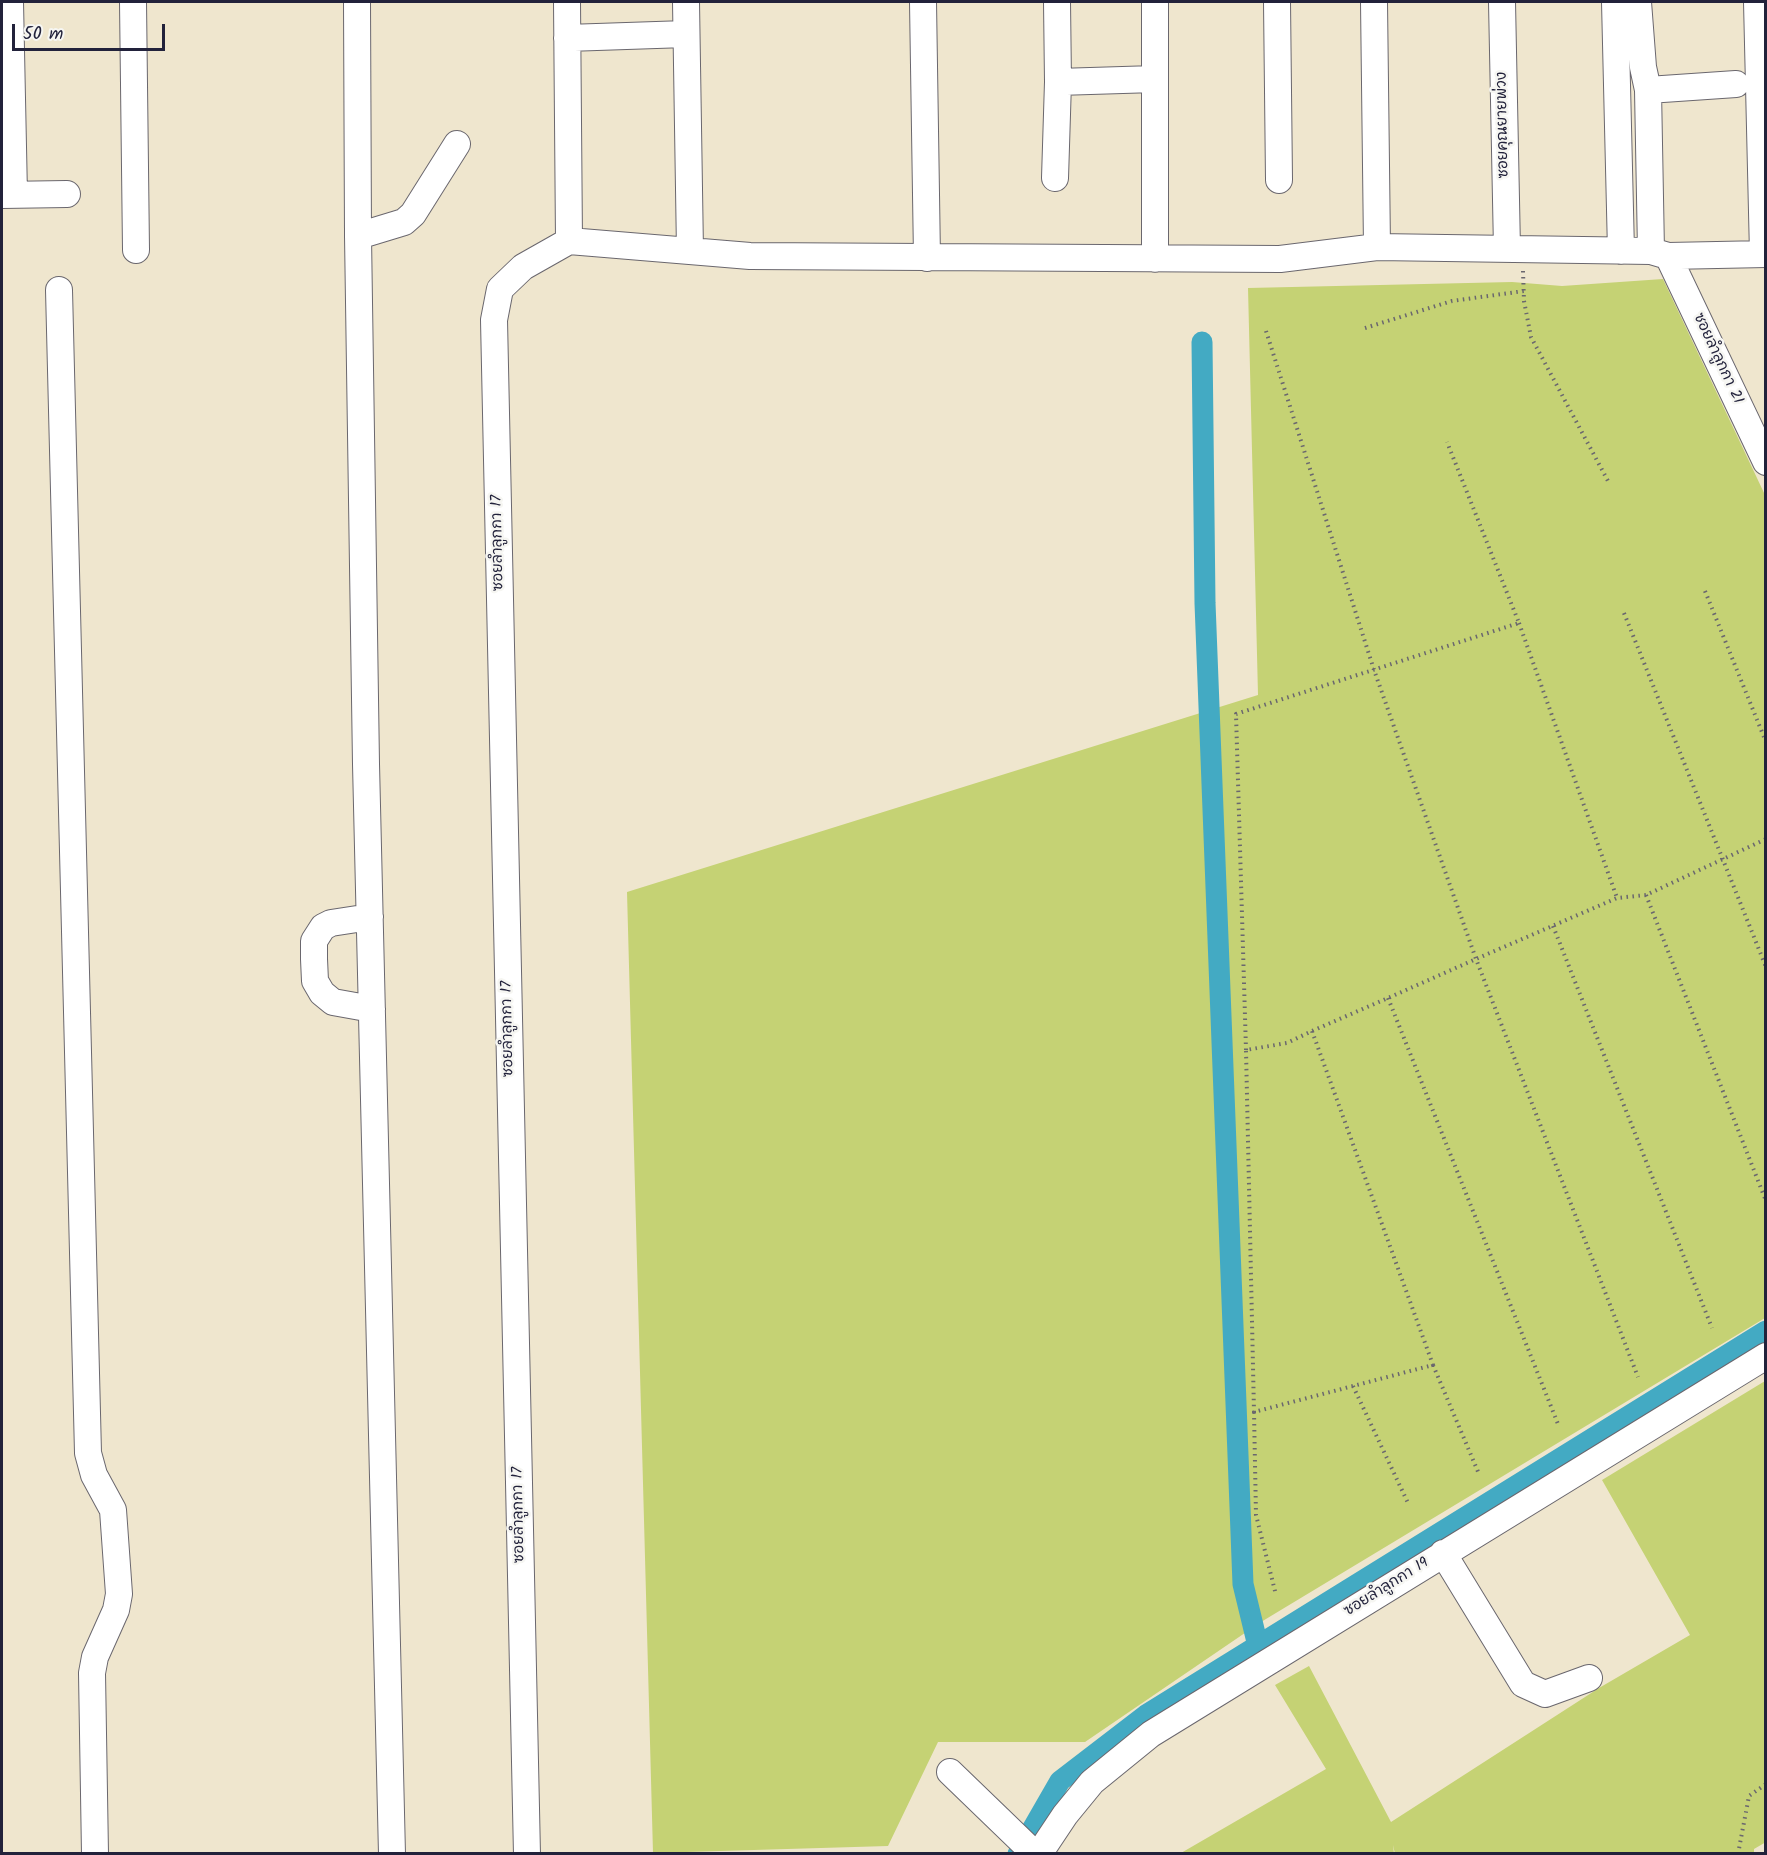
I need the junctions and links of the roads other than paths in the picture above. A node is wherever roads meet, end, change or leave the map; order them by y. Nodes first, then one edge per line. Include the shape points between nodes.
1 (10, 2) edge
2 (133, 2) edge
3 (357, 2) edge
4 (567, 2) edge
5 (686, 2) edge
6 (924, 2) edge
7 (1057, 2) edge
8 (1155, 2) edge
9 (1277, 2) edge
10 (1374, 2) edge
11 (1502, 2) edge
12 (1615, 2) edge
13 (1638, 2) edge
14 (1757, 2) edge
15 (686, 34) junction
16 (567, 38) junction
17 (1155, 79) junction
18 (1058, 82) junction
19 (1736, 84) dead end
20 (1648, 90) junction
21 (1649, 125) junction
22 (1617, 126) junction
23 (457, 144) dead end
24 (1763, 175) edge
25 (1055, 178) dead end
26 (1279, 180) dead end
27 (66, 194) dead end
28 (8, 195) edge
29 (358, 236) junction
30 (569, 241) junction
31 (1377, 247) junction
32 (1515, 249) junction
33 (136, 250) dead end
34 (690, 251) junction
35 (1621, 251) junction
36 (1660, 254) junction
37 (1764, 254) edge
38 (927, 258) junction
39 (1155, 259) junction
40 (59, 290) dead end
41 (1766, 462) edge
42 (370, 917) junction
43 (372, 1009) junction
44 (1766, 1356) edge
45 (1443, 1553) junction
46 (1589, 1678) dead end
47 (950, 1772) dead end
48 (1033, 1851) edge
49 (95, 1854) edge
50 (392, 1854) edge
51 (527, 1854) edge

1 - 28 street
2 - 33 street
3 - 29 street
4 - 16 street
5 - 15 street
6 - 38 street
7 - 18 street
8 - 17 street
9 - 26 street
10 - 31 street
11 - 32 street, ซอยคุณยายพ่วง
12 - 22 street
13 - 20 street
14 - 24 street
15 - 16 street
15 - 34 street
16 - 30 street
17 - 18 street
17 - 39 street
18 - 25 street
19 - 20 street
20 - 21 street
21 - 22 street
21 - 36 street
22 - 35 street
23 - 29 street via 404,222
24 - 37 street
27 - 28 street
29 - 42 street
30 - 34 street
30 - 51 street, ซอยลำลูกกา 17 via 524,267 500,289 494,320
31 - 32 street
31 - 39 street via 1280,259
32 - 35 street
34 - 38 street via 750,256
35 - 36 street
36 - 37 street
36 - 41 street, ซอยลำลูกกา 21
38 - 39 street
40 - 49 street via 88,1453 94,1475 113,1510 119,1594 92,1673
42 - 43 street
42 - 43 street via 323,927 314,941 314,959 315,981 322,993 333,1002
43 - 50 street
44 - 45 street, ซอยลำลูกกา 19
45 - 46 street via 1523,1684 1545,1694
45 - 48 street, ซอยลำลูกกา 19 via 1151,1734 1092,1782
47 - 48 street

